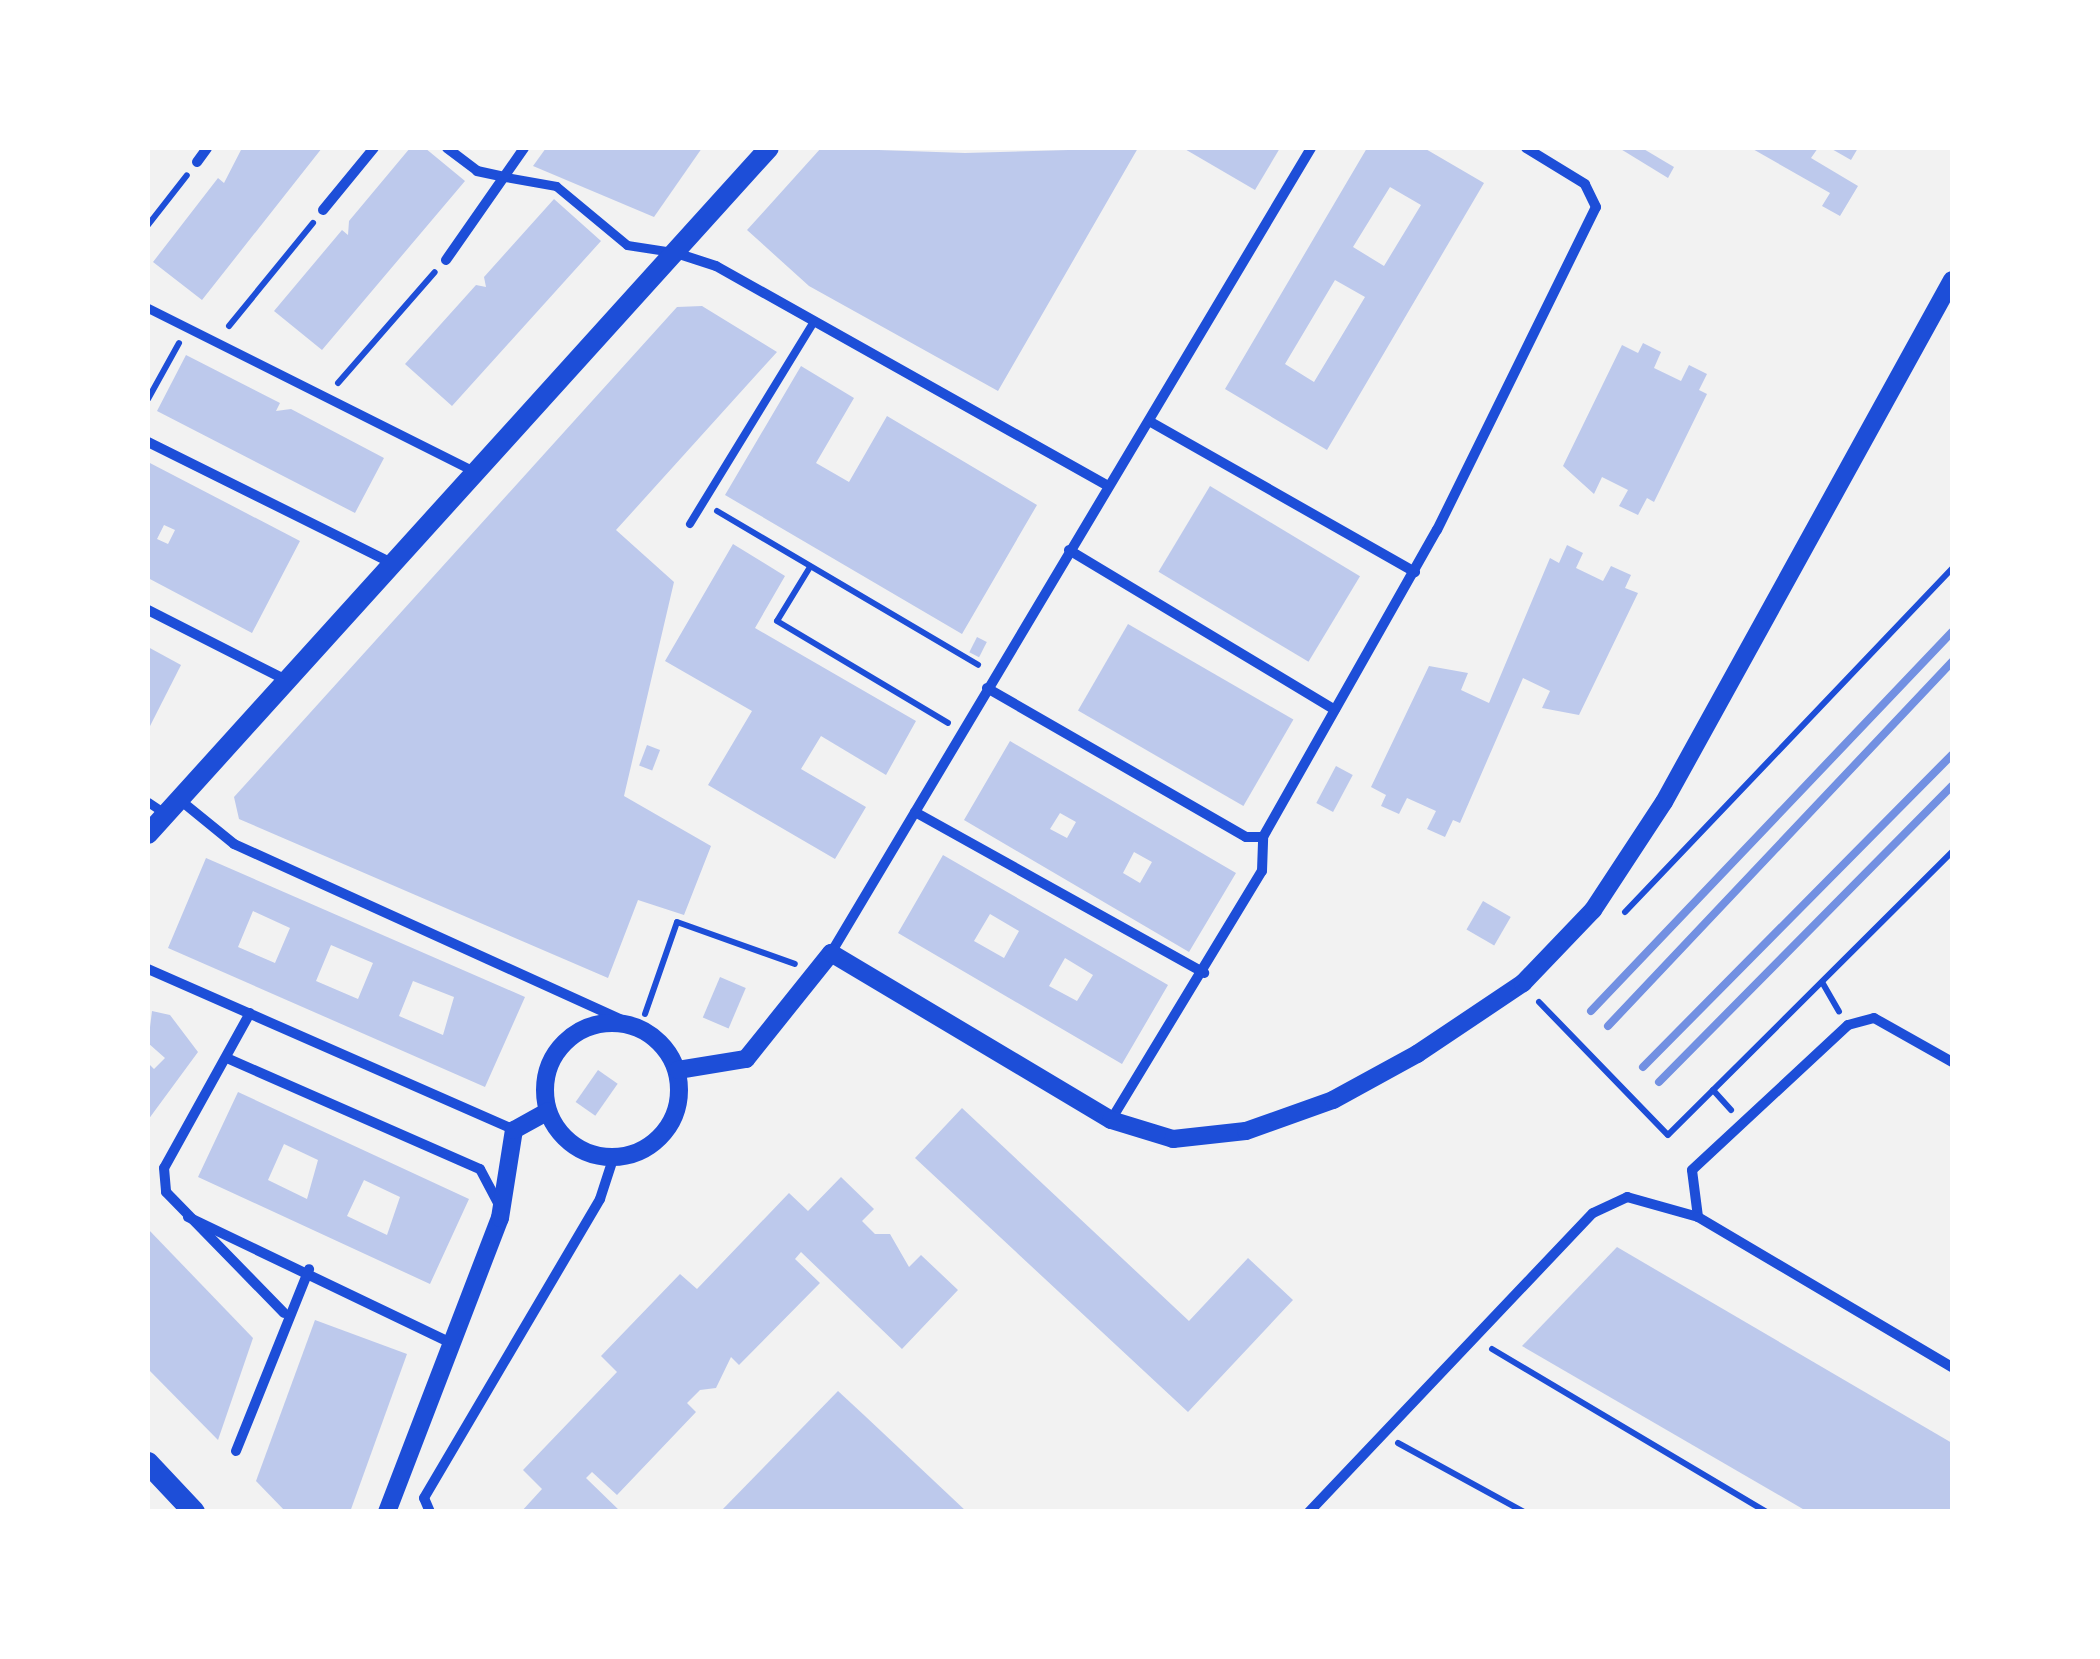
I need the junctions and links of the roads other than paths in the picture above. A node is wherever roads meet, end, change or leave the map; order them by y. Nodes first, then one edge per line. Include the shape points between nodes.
1 (207, 148) edge
2 (374, 148) edge
3 (447, 148) edge
4 (524, 148) edge
5 (770, 148) edge
6 (1311, 148) edge
7 (1526, 148) edge
8 (197, 162) road end
9 (505, 177) junction
10 (323, 210) road end
11 (675, 253) junction
12 (446, 260) road end
13 (1952, 280) edge
14 (148, 308) edge
15 (814, 322) junction
16 (1149, 420) junction
17 (148, 442) edge
18 (475, 472) junction
19 (1108, 486) junction
20 (690, 524) dead end
21 (1069, 550) junction
22 (392, 563) junction
23 (1415, 572) junction
24 (148, 610) edge
25 (288, 681) junction
26 (988, 688) junction
27 (1335, 710) junction
28 (164, 805) edge
29 (915, 812) junction
30 (148, 834) edge
31 (1264, 837) junction
32 (831, 953) junction
33 (148, 969) edge
34 (1204, 972) junction
35 (250, 1013) junction
36 (634, 1026) junction
37 (229, 1059) junction
38 (1952, 1062) edge
39 (678, 1070) junction
40 (548, 1112) junction
41 (1111, 1120) junction
42 (514, 1130) junction
43 (614, 1156) junction
44 (180, 1214) junction
45 (1698, 1217) junction
46 (500, 1218) junction
47 (309, 1269) junction
48 (284, 1313) junction
49 (449, 1342) junction
50 (1952, 1366) edge
51 (236, 1451) dead end
52 (148, 1463) edge
53 (194, 1512) edge
54 (387, 1512) edge
55 (430, 1512) edge
56 (1309, 1512) edge

1 - 8 street
2 - 10 street
3 - 9 street via 476,170
4 - 9 street
5 - 11 main road
6 - 16 street
7 - 23 street via 1586,184 1596,207
9 - 11 street via 556,186 627,246
9 - 12 street
11 - 15 street
11 - 18 main road
13 - 41 street via 1664,802 1593,910 1523,983 1333,1100 1246,1131 1173,1139
14 - 18 street
15 - 19 street
15 - 20 lane
16 - 19 street
16 - 23 street
17 - 22 street
18 - 22 main road
19 - 21 street
21 - 26 street
21 - 27 street
22 - 25 main road
23 - 27 street
24 - 25 street
25 - 28 main road
26 - 29 street
26 - 31 street via 1246,837
27 - 31 street
28 - 30 main road
28 - 36 street via 234,844
29 - 32 street
29 - 34 street
31 - 34 street via 1262,871
32 - 39 street via 746,1059
32 - 41 street
33 - 35 street
34 - 41 street
35 - 37 street
35 - 42 street
36 - 39 street via 669,1050
36 - 40 street via 601,1022 555,1052
37 - 44 street via 164,1168
37 - 46 street via 480,1169 497,1192
38 - 45 street via 1874,1018 1848,1025 1692,1170
39 - 43 street via 680,1105 663,1136
40 - 42 street
40 - 43 street via 566,1140
42 - 46 street
43 - 55 street via 600,1199 424,1498
44 - 47 street
44 - 48 street
45 - 50 street
45 - 56 street via 1627,1197 1593,1212
46 - 49 street
47 - 48 street
47 - 49 street
48 - 51 street
49 - 54 street
52 - 53 main road

